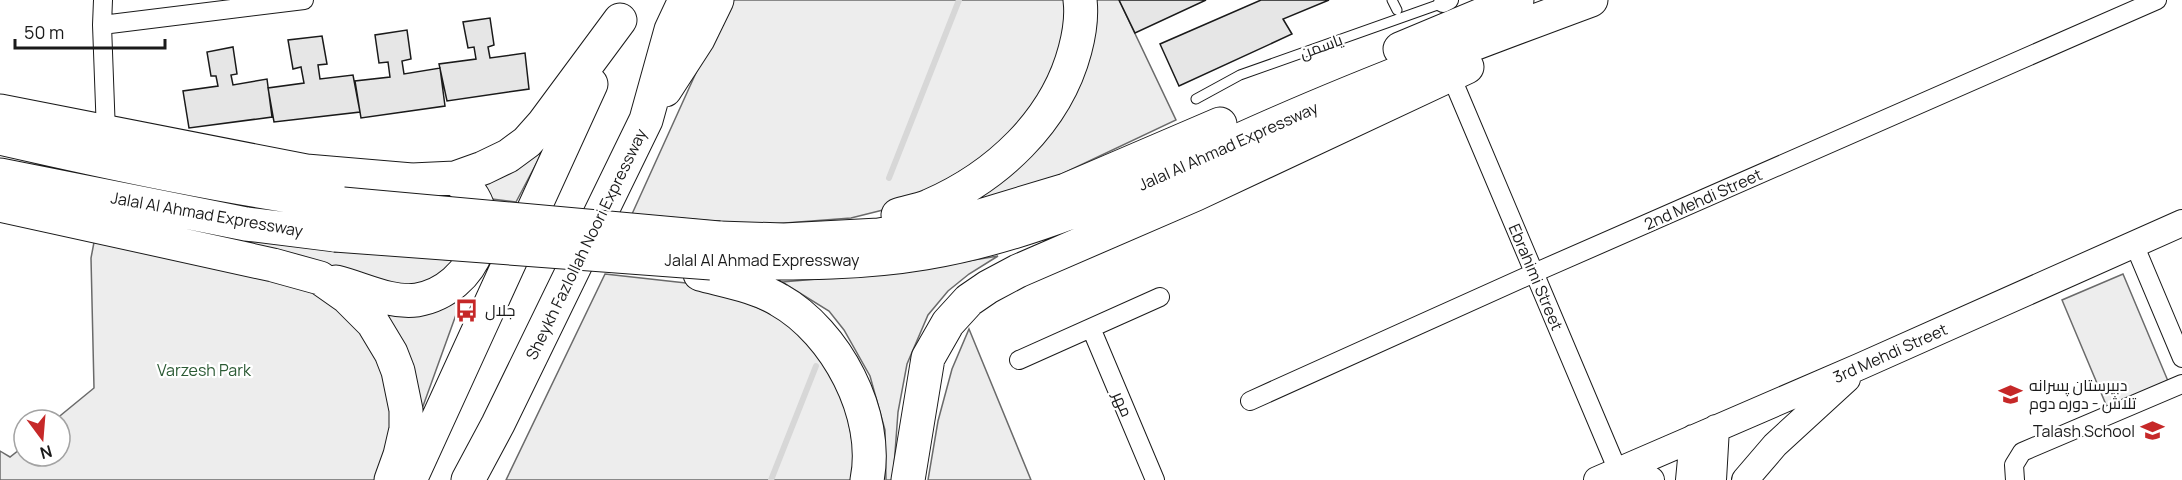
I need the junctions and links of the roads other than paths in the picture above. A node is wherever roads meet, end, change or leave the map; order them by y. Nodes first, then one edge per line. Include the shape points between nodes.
1 (103, 0) edge
2 (303, 0) edge
3 (685, 0) edge
4 (717, 0) edge
5 (1080, 0) edge
6 (1392, 0) edge
7 (1517, 0) edge
8 (1591, 0) edge
9 (1599, 0) edge
10 (2157, 0) edge
11 (1446, 1) edge
12 (278, 2) edge
13 (624, 10) edge
14 (1397, 10) dead end
15 (102, 25) junction
16 (1454, 83) dead end
17 (1196, 99) dead end
18 (0, 111) edge
19 (646, 120) junction
20 (106, 133) junction
21 (0, 138) edge
22 (0, 175) edge
23 (455, 178) junction
24 (0, 205) edge
25 (339, 219) junction
26 (2182, 223) edge
27 (2134, 244) junction
28 (715, 250) junction
29 (644, 259) junction
30 (1534, 273) junction
31 (320, 278) junction
32 (1160, 297) dead end
33 (1091, 328) junction
34 (2182, 358) edge
35 (1019, 360) dead end
36 (1861, 366) junction
37 (2182, 384) edge
38 (1250, 401) dead end
39 (498, 424) junction
40 (1705, 433) junction
41 (1607, 475) edge
42 (391, 480) edge
43 (410, 480) edge
44 (468, 480) edge
45 (484, 480) edge
46 (867, 480) edge
47 (908, 480) edge
48 (1155, 480) edge
49 (1651, 480) edge
50 (1689, 480) edge
51 (1713, 480) edge
52 (1745, 480) edge
53 (2015, 480) edge

1 - 15 street
2 - 12 street
3 - 19 highway, Sheykh Fazlollah Noori Expressway via 671,30
4 - 19 highway via 698,39
5 - 28 highway via 1078,37 1068,74 1052,107 995,167 928,207 842,228
6 - 14 lane
7 - 28 highway, Jalal Al Ahmad Expressway via 1066,190 970,219 879,235 784,240
8 - 28 highway, Jalal Al Ahmad Expressway via 1369,83 1129,190 1024,229 925,253 827,263
9 - 47 highway via 1450,75 1018,272 969,300 948,323 928,358
10 - 30 street, 2nd Mehdi Street
11 - 17 lane, یاسمن via 1240,75
12 - 15 street
13 - 23 highway via 527,142 508,156
13 - 43 highway
15 - 20 street
16 - 30 street, Ebrahimi Street
18 - 20 highway
19 - 39 highway, Sheykh Fazlollah Noori Expressway
20 - 23 highway via 306,171 412,180
21 - 25 highway, Jalal Al Ahmad Expressway via 261,193
22 - 25 highway, Jalal Al Ahmad Expressway via 246,224
23 - 31 highway via 474,197 482,223 480,245 469,267 450,286 415,300 393,298
24 - 31 highway
25 - 28 highway, Jalal Al Ahmad Expressway, bridge
25 - 29 highway, Jalal Al Ahmad Expressway, bridge
26 - 27 street, 3rd Mehdi Street
27 - 34 street
27 - 36 street, 3rd Mehdi Street
28 - 29 highway, Jalal Al Ahmad Expressway, bridge
29 - 46 highway, bridge via 779,299 814,328 842,364 863,410 870,450
30 - 38 street, 2nd Mehdi Street
30 - 41 street, Ebrahimi Street
31 - 42 highway via 373,323 398,371 406,429
32 - 33 street
33 - 35 street
33 - 48 street, مهر
36 - 40 street, 3rd Mehdi Street
36 - 52 street via 1775,445
37 - 53 street via 2022,452 2014,465
39 - 44 highway, Sheykh Fazlollah Noori Expressway
39 - 45 highway
40 - 41 street, 3rd Mehdi Street
40 - 50 street
40 - 51 street
41 - 49 street

